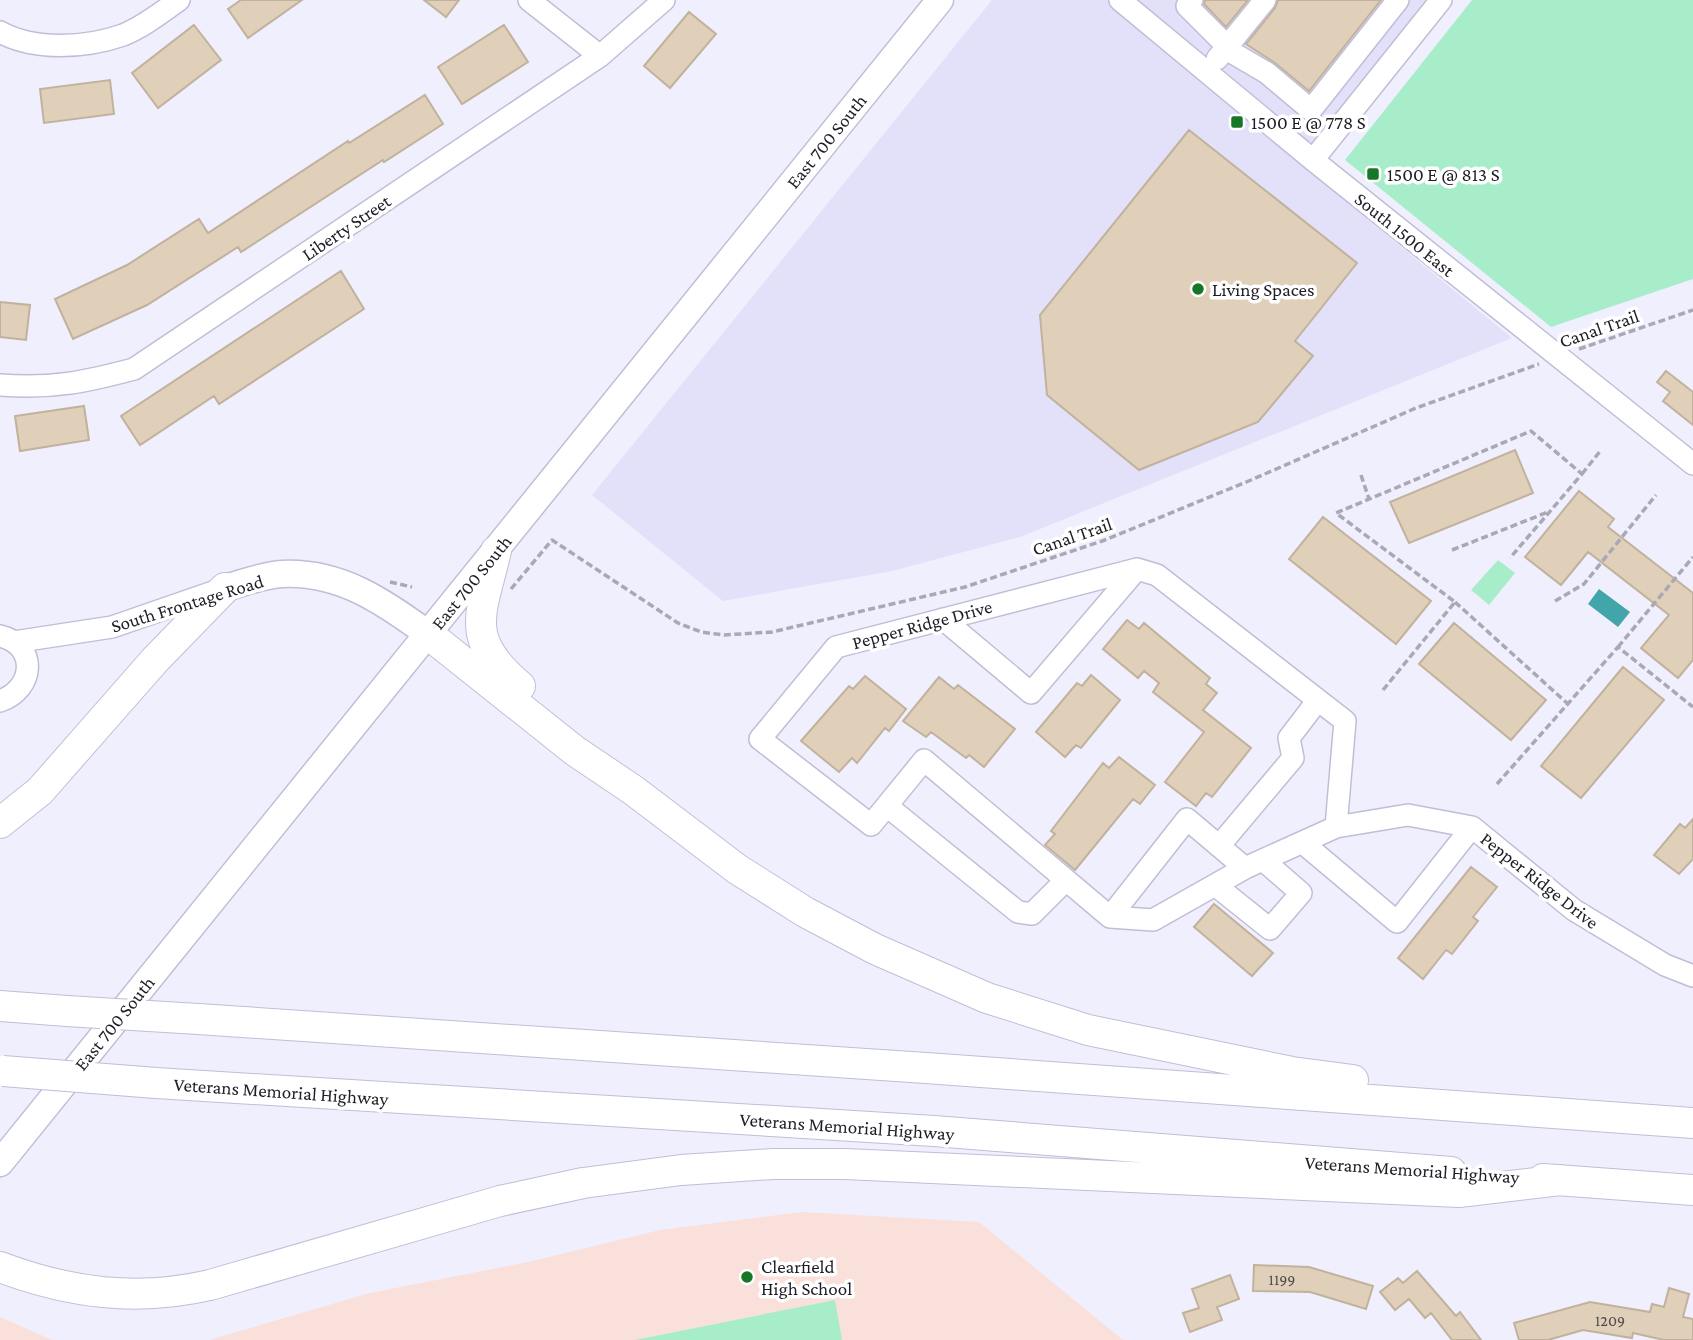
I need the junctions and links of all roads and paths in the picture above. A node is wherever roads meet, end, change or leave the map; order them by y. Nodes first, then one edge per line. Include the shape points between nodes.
1 (179, 0) edge
2 (529, 0) edge
3 (664, 0) edge
4 (940, 0) edge
5 (1120, 0) edge
6 (1192, 0) edge
7 (1265, 0) edge
8 (1398, 0) edge
9 (1441, 0) edge
10 (0, 32) edge
11 (1227, 48) junction
12 (600, 56) junction
13 (1207, 71) junction
14 (1314, 160) junction
15 (1693, 310) edge
16 (1559, 356) junction
17 (0, 384) edge
18 (1601, 450) dead end
19 (1693, 464) edge
20 (1582, 474) junction
21 (1361, 475) dead end
22 (1656, 495) dead end
23 (1369, 499) junction
24 (1550, 512) junction
25 (1452, 550) dead end
26 (496, 551) junction
27 (1693, 557) edge
28 (1510, 558) dead end
29 (1137, 569) junction
30 (225, 588) junction
31 (508, 593) dead end
32 (1555, 601) dead end
33 (1455, 602) junction
34 (943, 619) junction
35 (428, 634) junction
36 (7, 639) edge
37 (1618, 647) junction
38 (1382, 690) dead end
39 (1318, 700) junction
40 (0, 701) edge
41 (1568, 704) junction
42 (1693, 707) edge
43 (1497, 784) dead end
44 (633, 790) junction
45 (887, 806) junction
46 (0, 823) edge
47 (1336, 827) junction
48 (1472, 827) junction
49 (1303, 843) junction
50 (1219, 846) junction
51 (1254, 864) junction
52 (1066, 880) junction
53 (1215, 885) junction
54 (1110, 917) junction
55 (1693, 976) edge
56 (0, 1006) edge
57 (1, 1071) edge
58 (1662, 1120) junction
59 (1693, 1123) edge
60 (0, 1163) edge
61 (1560, 1180) junction
62 (1693, 1190) edge
63 (0, 1267) edge

1 - 10 street via 124,34 94,41 41,45
2 - 12 street
3 - 12 street, Liberty Street
4 - 26 main road, East 700 South
5 - 13 street, South 1500 East
6 - 11 street via 1187,6
7 - 11 street
8 - 11 street via 1311,110
9 - 14 street
11 - 13 street
12 - 17 street, Liberty Street via 134,369 80,383 33,388
13 - 14 street, South 1500 East
14 - 16 street, South 1500 East
15 - 16 path, Canal Trail
16 - 19 street, South 1500 East
16 - 31 path, Canal Trail via 1416,408 1105,540 965,587 772,632 724,635 678,623 552,540
18 - 20 path
20 - 23 path via 1531,431
20 - 24 path
21 - 23 path
22 - 32 path via 1584,584
23 - 33 path via 1336,513
24 - 25 path
24 - 28 path
26 - 35 main road, East 700 South
26 - 44 highway via 480,624 488,652 514,681 592,744
27 - 37 path
29 - 34 street, Pepper Ridge Drive
29 - 34 street via 1031,692
29 - 39 street via 1157,575
30 - 35 main road, South Frontage Road via 281,574 318,576 374,596
30 - 36 street, South Frontage Road via 112,627
30 - 46 highway via 40,791
33 - 38 path
33 - 41 path
34 - 45 street, Pepper Ridge Drive via 836,647 760,739 871,825
35 - 44 highway via 575,751
35 - 60 main road, East 700 South
36 - 40 street, South Frontage Road via 26,659 27,671 19,691
37 - 41 path
37 - 42 path
39 - 47 street via 1345,721
39 - 50 street via 1289,738 1293,758
41 - 43 path
44 - 58 highway via 737,869 804,912 919,970 1021,1010 1121,1038 1292,1072
45 - 52 street via 1018,912 1032,914
45 - 52 street, Pepper Ridge Drive via 923,760
47 - 48 street, Pepper Ridge Drive via 1408,816
47 - 49 street, Pepper Ridge Drive
48 - 49 street via 1397,922
48 - 55 street, Pepper Ridge Drive via 1574,910 1665,965
49 - 51 street, Pepper Ridge Drive
50 - 51 street
50 - 54 street via 1187,819
51 - 53 street, Pepper Ridge Drive
51 - 53 street via 1301,893 1270,929
52 - 54 street, Pepper Ridge Drive
53 - 54 street, Pepper Ridge Drive via 1153,920
56 - 58 highway, bridge
57 - 61 highway, Veterans Memorial Highway, bridge via 934,1131
58 - 59 highway
61 - 62 highway, Veterans Memorial Highway
61 - 63 highway via 1459,1192 886,1165 742,1166 628,1176 536,1192 186,1290 86,1292

